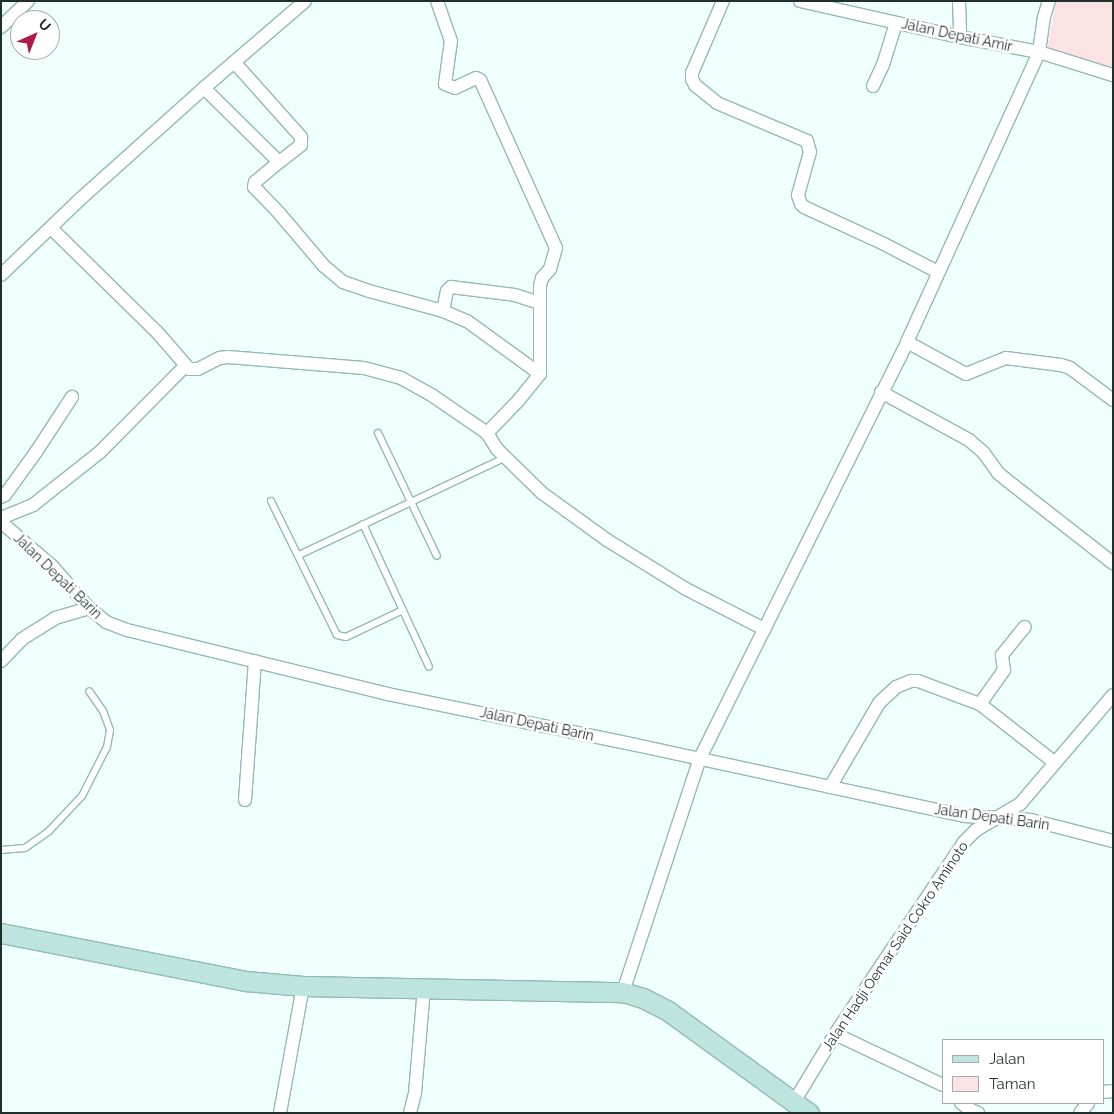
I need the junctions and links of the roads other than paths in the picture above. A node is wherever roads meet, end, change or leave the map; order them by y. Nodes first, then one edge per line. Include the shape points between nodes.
1 (28, 1) edge
2 (305, 1) edge
3 (437, 1) edge
4 (723, 1) edge
5 (800, 1) edge
6 (959, 1) edge
7 (1049, 1) edge
8 (896, 23) junction
9 (1, 27) edge
10 (960, 37) junction
11 (1039, 52) junction
12 (234, 62) junction
13 (1113, 75) edge
14 (873, 86) dead end
15 (204, 88) junction
16 (279, 162) junction
17 (51, 228) junction
18 (938, 272) junction
19 (1, 275) edge
20 (539, 303) junction
21 (443, 310) junction
22 (907, 342) junction
23 (184, 366) junction
24 (540, 374) junction
25 (881, 392) junction
26 (72, 397) dead end
27 (1113, 400) edge
28 (487, 433) junction
29 (378, 434) dead end
30 (506, 457) junction
31 (3, 496) edge
32 (271, 501) dead end
33 (412, 501) junction
34 (3, 519) edge
35 (363, 524) junction
36 (299, 555) junction
37 (437, 556) dead end
38 (1113, 563) edge
39 (89, 608) junction
40 (403, 610) junction
41 (1025, 626) dead end
42 (764, 629) junction
43 (1, 661) edge
44 (255, 661) junction
45 (430, 667) dead end
46 (89, 691) dead end
47 (1113, 695) edge
48 (980, 704) junction
49 (700, 758) junction
50 (1054, 762) junction
51 (830, 787) junction
52 (246, 800) dead end
53 (998, 817) junction
54 (1113, 841) edge
55 (1, 850) edge
56 (1, 933) edge
57 (303, 986) junction
58 (424, 988) junction
59 (623, 992) junction
60 (835, 1034) junction
61 (942, 1085) edge
62 (962, 1104) edge
63 (801, 1107) edge
64 (280, 1113) edge
65 (410, 1113) edge
66 (978, 1113) edge

1 - 9 street
2 - 12 street
3 - 20 street via 452,40 446,84 452,88 476,78 480,80 556,248 550,269 540,282
4 - 18 street via 692,72 695,85 717,104 807,141 810,152 798,195 804,207
5 - 8 street, Jalan Depati Amir
6 - 10 street
7 - 11 street
8 - 10 street, Jalan Depati Amir
8 - 14 street
10 - 11 street, Jalan Depati Amir
11 - 13 street, Jalan Depati Amir
11 - 18 street
12 - 15 street
12 - 16 street via 301,137 301,146
15 - 16 street
15 - 17 street
16 - 21 street via 255,182 254,187 334,275 356,287
17 - 19 street
17 - 23 street via 157,332
18 - 22 street
20 - 21 street via 516,295 451,287 446,291
20 - 24 street
21 - 24 street via 466,321
22 - 25 street
22 - 27 street via 966,374 1006,358 1061,364
23 - 28 street via 198,370 220,358 239,357 364,368 401,378
23 - 34 street via 100,452 33,505
24 - 28 street
25 - 38 street via 969,440 1013,486
25 - 42 street
26 - 31 street
28 - 30 street
29 - 33 lane
30 - 33 lane
30 - 42 street via 542,493 607,540 686,589
31 - 34 street
32 - 36 lane
33 - 35 lane
33 - 37 lane
34 - 39 street, Jalan Depati Barin via 52,566
35 - 36 lane
35 - 40 lane
36 - 40 lane via 332,629 339,636 346,637
39 - 43 street via 55,618 22,639
39 - 44 street, Jalan Depati Barin via 106,622 127,630
40 - 45 lane
41 - 48 street via 1002,655 1004,670
42 - 49 street
44 - 49 street, Jalan Depati Barin via 388,694
44 - 52 street
46 - 55 lane via 103,711 110,730 107,747 82,796 32,844 18,850
47 - 50 street, Jalan Hadji Oemar Said Cokro Aminoto
48 - 50 street
48 - 51 street via 918,681 905,682 879,703
49 - 51 street, Jalan Depati Barin
49 - 59 street
50 - 53 street, Jalan Hadji Oemar Said Cokro Aminoto via 1020,804
51 - 53 street, Jalan Depati Barin via 965,816
53 - 54 street, Jalan Depati Barin via 1031,820
53 - 60 street, Jalan Hadji Oemar Said Cokro Aminoto via 976,830 964,842
56 - 57 main road via 246,981
57 - 58 main road
57 - 64 street
58 - 59 main road
58 - 65 street
59 - 63 main road via 668,1011
60 - 61 street
60 - 63 street, Jalan Hadji Oemar Said Cokro Aminoto
62 - 66 street

